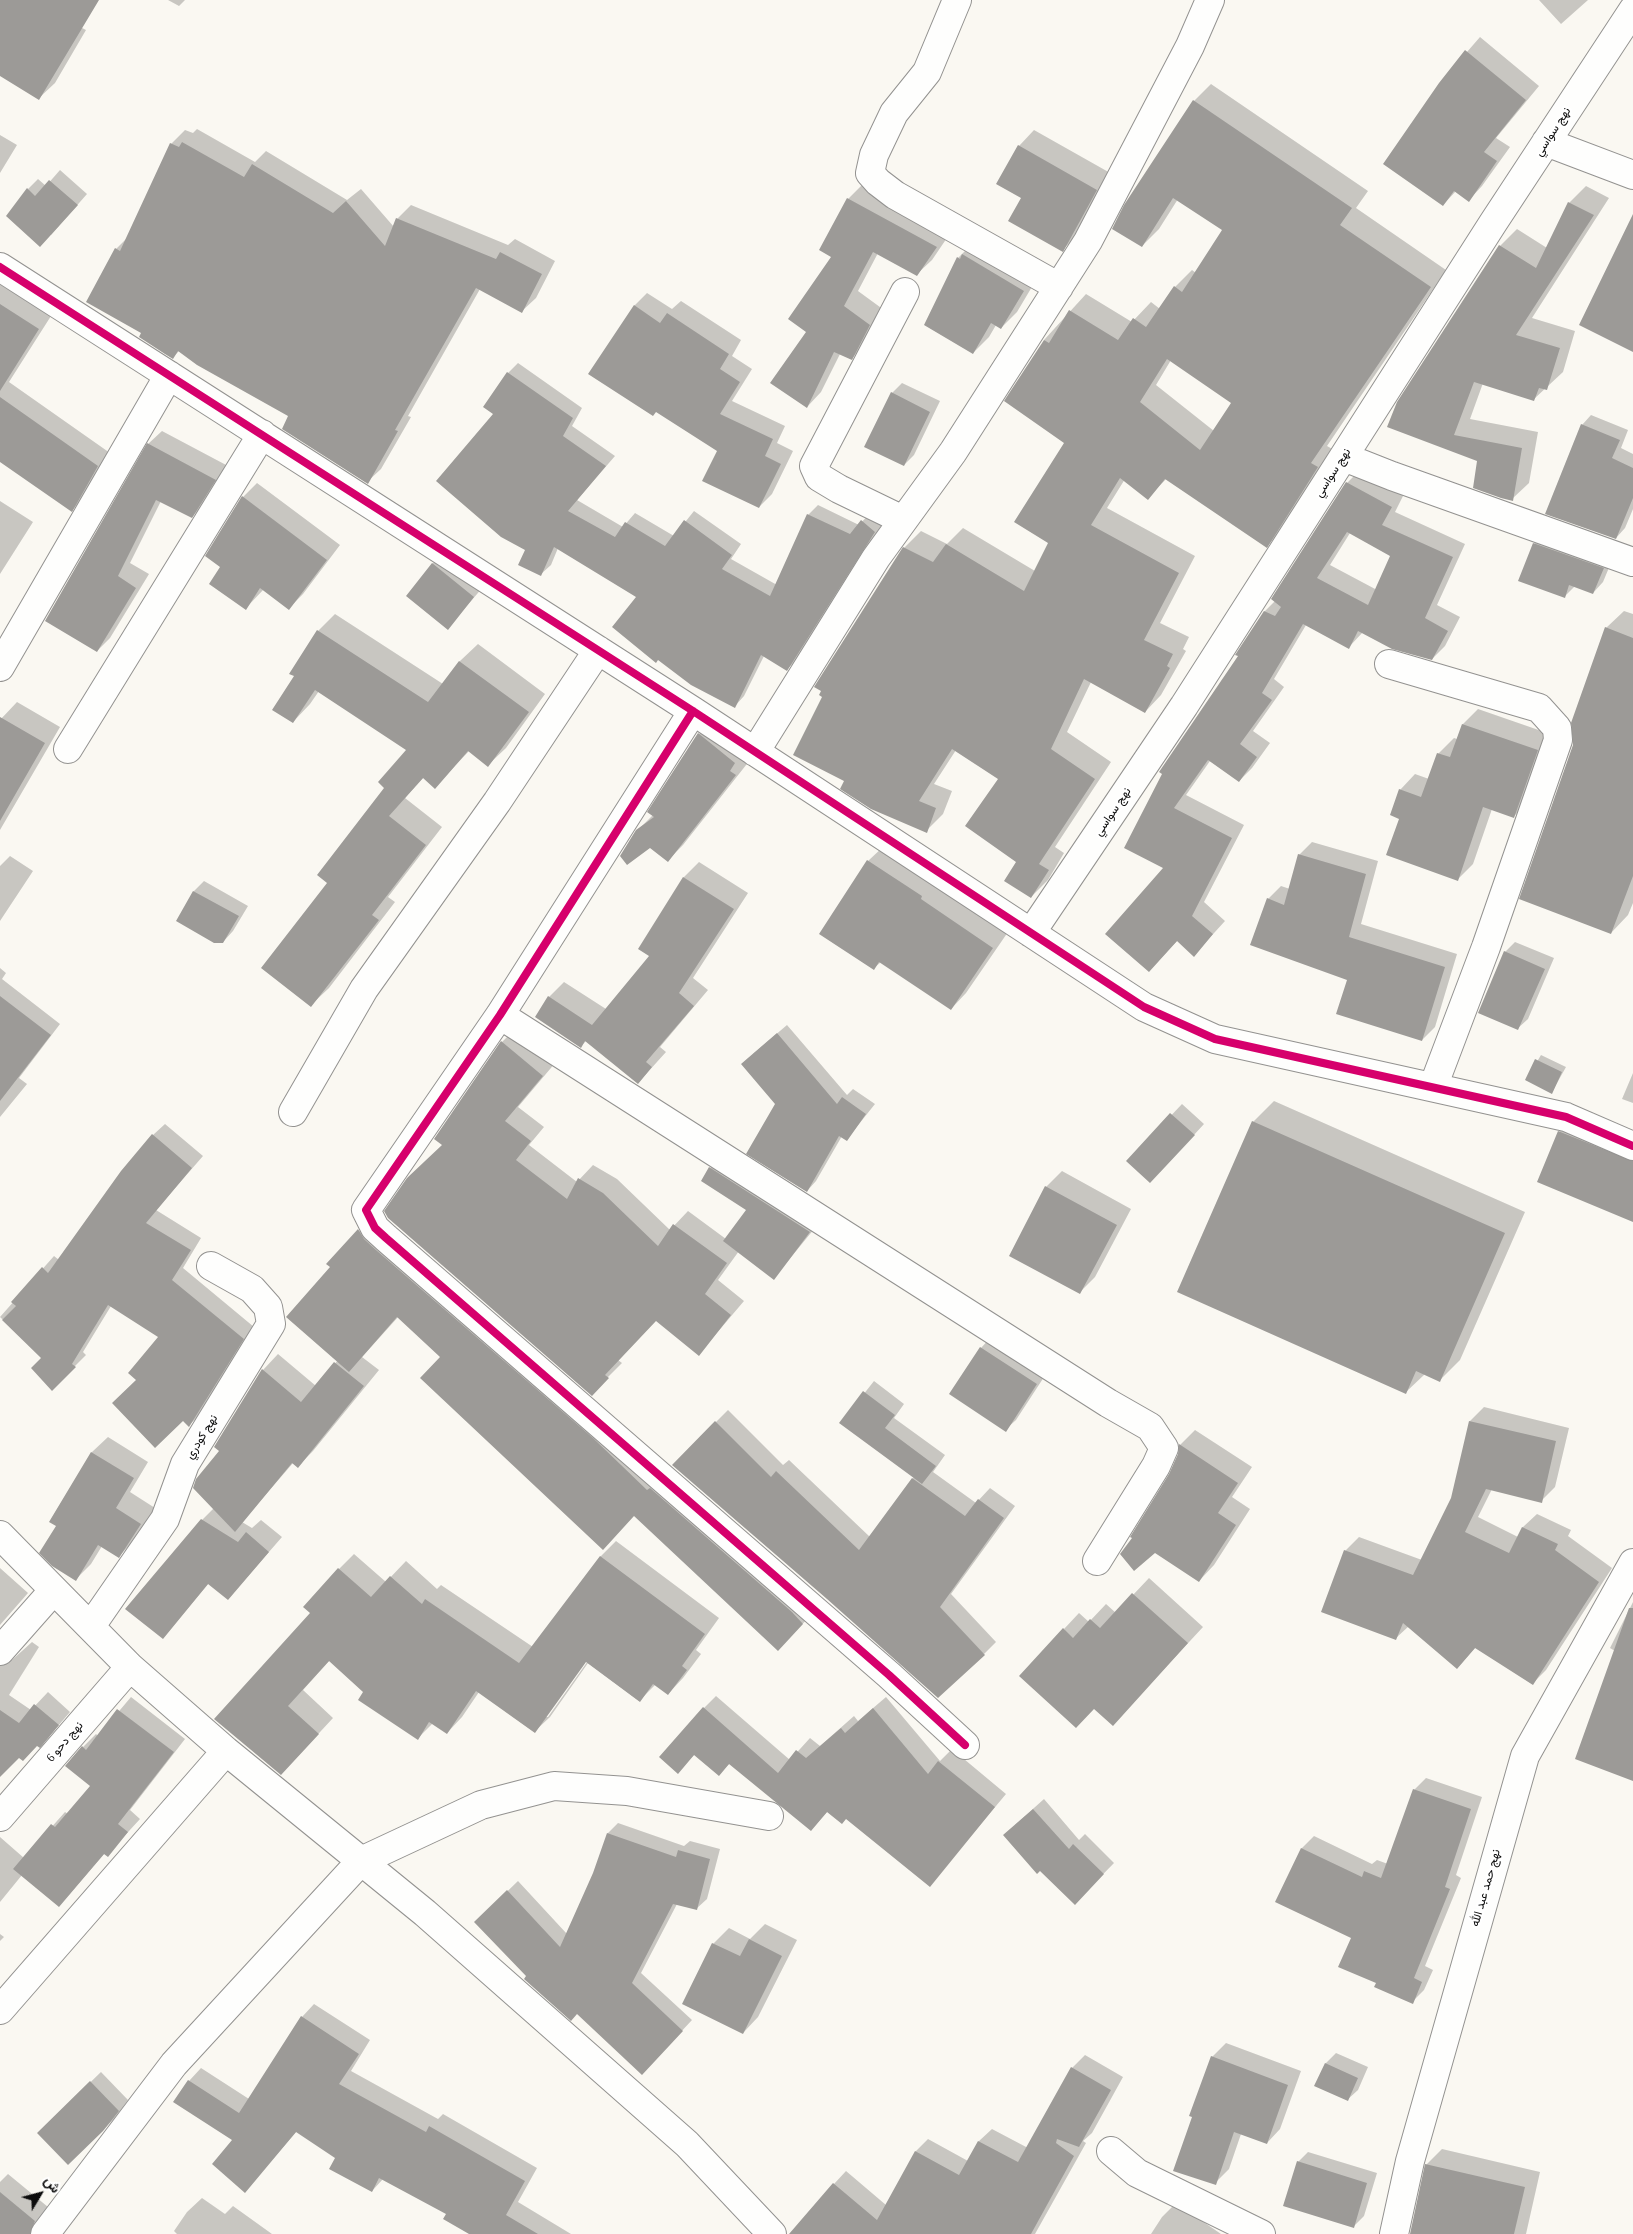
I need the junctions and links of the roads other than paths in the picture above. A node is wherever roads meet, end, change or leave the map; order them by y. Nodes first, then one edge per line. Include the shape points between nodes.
1 (957, 0) edge
2 (1210, 0) edge
3 (1633, 10) edge
4 (1546, 142) junction
5 (1633, 175) edge
6 (0, 266) edge
7 (1058, 287) junction
8 (905, 292) dead end
9 (169, 375) junction
10 (262, 434) junction
11 (1344, 456) junction
12 (903, 520) junction
13 (1633, 562) edge
14 (598, 650) junction
15 (1389, 664) dead end
16 (0, 667) edge
17 (693, 711) junction
18 (68, 749) dead end
19 (755, 752) junction
20 (1031, 934) junction
21 (500, 1015) junction
22 (1433, 1087) junction
23 (293, 1112) dead end
24 (1633, 1146) edge
25 (211, 1266) dead end
26 (0, 1535) edge
27 (1097, 1561) dead end
28 (1633, 1563) edge
29 (53, 1591) junction
30 (91, 1626) junction
31 (0, 1651) edge
32 (130, 1667) junction
33 (966, 1745) dead end
34 (226, 1751) junction
35 (769, 1816) dead end
36 (0, 1817) edge
37 (361, 1862) junction
38 (0, 2010) edge
39 (1111, 2151) dead end
40 (45, 2234) edge
41 (772, 2234) edge
42 (1261, 2234) edge
43 (1394, 2234) edge

1 - 7 street via 927,72 894,113 874,155 870,173 895,195
2 - 7 street via 1190,46 1088,241
3 - 4 street, نهج سواسي
4 - 5 street
4 - 11 street, نهج سواسي
6 - 9 street
7 - 12 street via 953,452
8 - 12 street via 814,466 818,477
9 - 10 street
9 - 16 street
10 - 14 street
10 - 18 street
11 - 13 street
11 - 20 street, نهج سواسي via 1184,706
12 - 19 street
14 - 17 street
14 - 23 street via 497,802 364,989
15 - 22 street via 1538,708 1557,728 1558,740
17 - 19 street
17 - 21 street
19 - 20 street
20 - 22 street via 1144,1007 1215,1039
21 - 27 street via 1150,1427 1164,1448
21 - 33 street via 366,1210 375,1228
22 - 24 street via 1566,1116
25 - 30 street, نهج كودري via 252,1289 268,1307 271,1324 185,1464 165,1519
26 - 29 street
28 - 43 street, نهج حمد عبد الله via 1525,1756 1410,2160
29 - 30 street
29 - 31 street
30 - 32 street
32 - 34 street
32 - 36 street, نهج دحو 6
34 - 37 street
34 - 38 street
35 - 37 street via 627,1791 554,1786 480,1805
37 - 40 street via 174,2064
37 - 41 street via 425,1913 687,2144
39 - 42 street via 1137,2173

